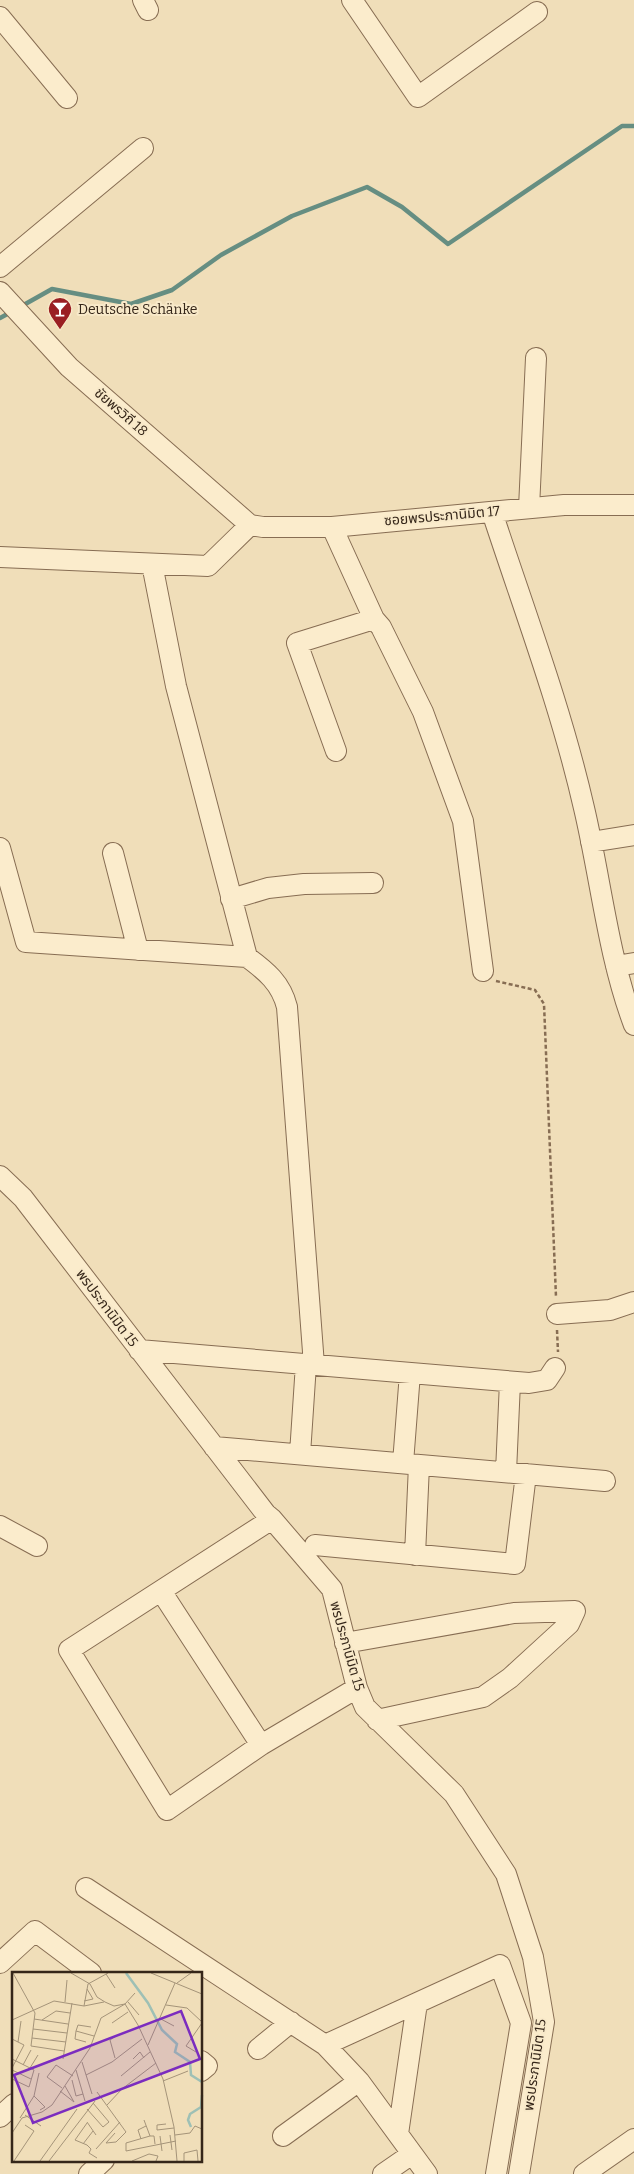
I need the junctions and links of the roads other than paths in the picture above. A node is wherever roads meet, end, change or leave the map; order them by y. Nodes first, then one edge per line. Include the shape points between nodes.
1 (352, 0) edge
2 (537, 12) dead end
3 (0, 17) edge
4 (67, 98) dead end
5 (143, 148) dead end
6 (0, 267) edge
7 (0, 292) edge
8 (536, 358) dead end
9 (634, 505) edge
10 (529, 508) junction
11 (492, 512) junction
12 (250, 525) junction
13 (332, 527) junction
14 (0, 557) edge
15 (152, 564) junction
16 (374, 619) junction
17 (336, 751) dead end
18 (634, 835) edge
19 (591, 842) junction
20 (0, 848) edge
21 (113, 853) dead end
22 (373, 882) dead end
23 (231, 899) junction
24 (138, 950) junction
25 (247, 956) junction
26 (625, 965) edge
27 (483, 971) road end
28 (632, 1015) edge
29 (0, 1176) edge
30 (634, 1302) edge
31 (556, 1314) road end
32 (139, 1350) junction
33 (310, 1364) junction
34 (555, 1368) road end
35 (410, 1373) junction
36 (510, 1382) junction
37 (214, 1447) junction
38 (300, 1454) junction
39 (411, 1464) junction
40 (506, 1472) junction
41 (526, 1474) junction
42 (606, 1481) dead end
43 (272, 1518) junction
44 (0, 1526) edge
45 (316, 1545) dead end
46 (37, 1546) dead end
47 (415, 1554) junction
48 (161, 1591) junction
49 (345, 1643) junction
50 (357, 1688) junction
51 (377, 1720) junction
52 (261, 1746) junction
53 (86, 1888) dead end
54 (0, 1962) edge
55 (89, 1972) edge
56 (417, 2003) junction
57 (290, 2022) junction
58 (325, 2045) junction
59 (258, 2050) dead end
60 (202, 2063) edge
61 (202, 2070) edge
62 (359, 2081) junction
63 (12, 2106) edge
64 (0, 2117) edge
65 (398, 2134) junction
66 (283, 2136) dead end
67 (634, 2139) edge
68 (412, 2154) junction
69 (102, 2162) edge
70 (89, 2174) edge
71 (383, 2174) edge
72 (427, 2174) edge
73 (496, 2174) edge
74 (519, 2174) edge
75 (584, 2174) edge

1 - 2 street via 418,97
3 - 4 street
5 - 6 street
7 - 12 street, ชัยพรวิถี 18 via 70,367
8 - 10 street
9 - 10 street, ซอยพรประภานิมิต 17
10 - 11 street, ซอยพรประภานิมิต 17
11 - 13 street, ซอยพรประภานิมิต 17
11 - 19 street via 567,740
12 - 13 street, ซอยพรประภานิมิต 17
12 - 15 street via 208,566
13 - 16 street
14 - 15 street
15 - 23 street via 176,686
16 - 17 street via 297,643
16 - 27 street via 423,712 464,821
18 - 19 street
19 - 26 street
20 - 24 street via 26,942
21 - 24 street
22 - 23 street via 268,888
23 - 25 street
24 - 25 street
25 - 33 street via 274,979 287,1007
26 - 28 street
29 - 32 street, พรประภานิมิต 15 via 23,1198
30 - 31 street via 610,1310
32 - 33 street
32 - 37 street, พรประภานิมิต 15
33 - 35 street
33 - 38 street
34 - 36 street via 543,1381 529,1384
35 - 36 street
35 - 39 street
36 - 40 street
37 - 38 street
37 - 43 street, พรประภานิมิต 15
38 - 39 street
39 - 40 street
39 - 47 street
40 - 41 street
41 - 42 street
41 - 47 street via 515,1564
43 - 48 street
43 - 49 street, พรประภานิมิต 15 via 332,1589
44 - 46 street
45 - 47 street
48 - 52 street
48 - 52 street via 69,1650 167,1810
49 - 50 street, พรประภานิมิต 15
49 - 51 street via 514,1613 575,1611 569,1624 510,1678 483,1697
50 - 51 street, พรประภานิมิต 15
50 - 52 street
51 - 74 street, พรประภานิมิต 15 via 454,1794 506,1874 533,1957 544,2022
53 - 57 street
54 - 55 street via 35,1931
56 - 58 street
56 - 65 street
56 - 73 street via 500,1965 521,2022
57 - 58 street
57 - 59 street
58 - 62 street
60 - 61 street via 207,2066
62 - 65 street
62 - 66 street
63 - 64 street
65 - 68 street
67 - 75 street
68 - 71 street
68 - 72 street
69 - 70 street

